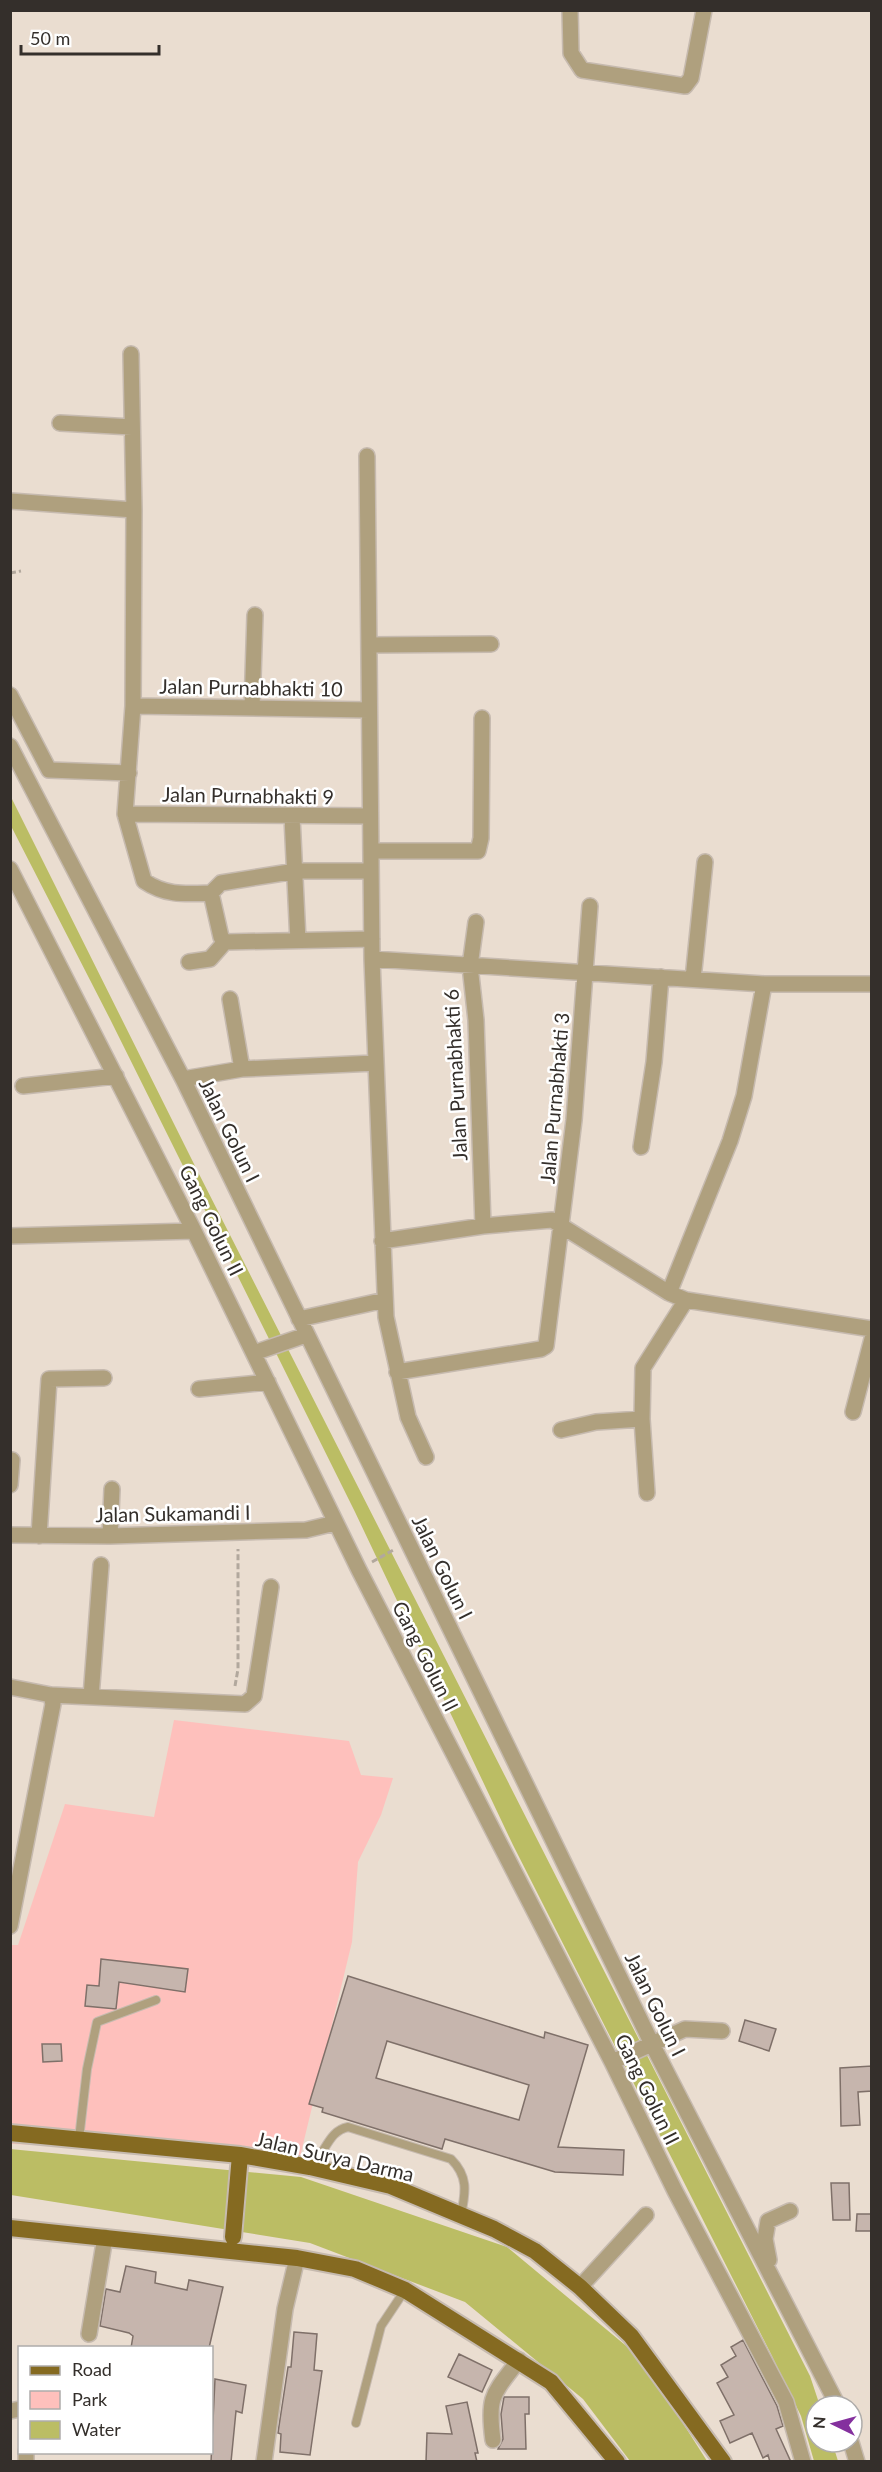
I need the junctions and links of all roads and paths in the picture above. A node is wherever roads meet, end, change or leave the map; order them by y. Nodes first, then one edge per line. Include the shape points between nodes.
1 (570, 10) edge
2 (704, 10) edge
3 (131, 354) dead end
4 (60, 423) dead end
5 (132, 427) junction
6 (367, 456) dead end
7 (10, 501) edge
8 (134, 510) junction
9 (21, 571) dead end
10 (10, 573) edge
11 (255, 615) dead end
12 (491, 644) dead end
13 (369, 645) junction
14 (10, 695) edge
15 (133, 706) junction
16 (252, 708) junction
17 (369, 710) junction
18 (482, 718) dead end
19 (10, 746) edge
20 (129, 773) junction
21 (125, 814) junction
22 (370, 816) junction
23 (292, 817) junction
24 (370, 851) junction
25 (705, 862) dead end
26 (10, 869) edge
27 (296, 871) junction
28 (371, 871) junction
29 (16, 891) edge
30 (211, 893) junction
31 (590, 906) dead end
32 (476, 922) dead end
33 (372, 939) junction
34 (298, 941) junction
35 (225, 942) junction
36 (372, 959) junction
37 (189, 962) dead end
38 (470, 966) junction
39 (586, 975) junction
40 (661, 977) junction
41 (693, 979) junction
42 (764, 984) junction
43 (872, 984) edge
44 (230, 999) dead end
45 (375, 1063) junction
46 (242, 1069) junction
47 (116, 1076) junction
48 (183, 1079) junction
49 (23, 1086) dead end
50 (641, 1147) dead end
51 (483, 1226) junction
52 (562, 1226) junction
53 (195, 1231) junction
54 (10, 1236) edge
55 (382, 1241) junction
56 (669, 1293) junction
57 (385, 1299) junction
58 (686, 1300) junction
59 (299, 1319) junction
60 (872, 1329) edge
61 (306, 1335) junction
62 (872, 1340) edge
63 (258, 1351) junction
64 (397, 1372) junction
65 (104, 1378) dead end
66 (268, 1382) junction
67 (199, 1389) dead end
68 (853, 1412) dead end
69 (642, 1419) junction
70 (561, 1430) dead end
71 (426, 1457) dead end
72 (12, 1460) edge
73 (10, 1485) edge
74 (112, 1489) dead end
75 (647, 1493) dead end
76 (335, 1523) junction
77 (239, 1532) junction
78 (10, 1535) edge
79 (39, 1536) junction
80 (110, 1536) junction
81 (397, 1547) dead end
82 (101, 1564) dead end
83 (367, 1565) dead end
84 (271, 1587) dead end
85 (10, 1687) edge
86 (51, 1695) junction
87 (91, 1697) junction
88 (230, 1706) junction
89 (10, 1926) edge
90 (156, 2000) dead end
91 (722, 2031) dead end
92 (649, 2044) junction
93 (614, 2061) junction
94 (10, 2133) edge
95 (79, 2140) junction
96 (240, 2161) junction
97 (310, 2167) junction
98 (790, 2211) dead end
99 (461, 2215) junction
100 (646, 2215) dead end
101 (10, 2228) edge
102 (233, 2234) junction
103 (105, 2237) junction
104 (186, 2247) junction
105 (270, 2255) junction
106 (297, 2258) junction
107 (766, 2264) junction
108 (580, 2287) junction
109 (405, 2290) junction
110 (89, 2334) dead end
111 (519, 2360) junction
112 (832, 2394) edge
113 (356, 2423) dead end
114 (493, 2440) dead end
115 (264, 2462) edge
116 (617, 2462) edge
117 (723, 2462) edge
118 (803, 2462) edge

1 - 2 street via 571,53 582,70 685,86 692,78
3 - 5 street
4 - 5 street
5 - 8 street
6 - 13 street
7 - 8 street
8 - 15 street
9 - 10 path
11 - 16 street
12 - 13 street
13 - 17 street
14 - 20 street via 49,770
15 - 16 street, Jalan Purnabhakti 10
15 - 20 street
16 - 17 street, Jalan Purnabhakti 10
17 - 22 street
18 - 24 street via 478,851
19 - 48 street, Jalan Golun I
20 - 21 street
21 - 23 street, Jalan Purnabhakti 9
21 - 30 street via 144,881 158,891 173,894
22 - 23 street, Jalan Purnabhakti 9
22 - 24 street
23 - 27 street
24 - 28 street
25 - 41 street
26 - 29 street, Gang Golun II
27 - 28 street
27 - 30 street via 221,883
27 - 34 street
28 - 33 street
29 - 47 street, Gang Golun II
30 - 35 street
31 - 39 street, Jalan Purnabhakti 3
32 - 38 street, Jalan Purnabhakti 6
33 - 34 street
33 - 36 street
34 - 35 street
35 - 37 street via 210,959
36 - 38 street
36 - 45 street
38 - 39 street
38 - 51 street, Jalan Purnabhakti 6 via 476,1020
39 - 40 street
39 - 52 street, Jalan Purnabhakti 3
40 - 41 street
40 - 50 street
41 - 42 street
42 - 43 street
42 - 56 street via 741,1107
44 - 46 street
45 - 46 street
45 - 55 street
46 - 48 street
47 - 49 street
47 - 53 street, Gang Golun II
48 - 59 street, Jalan Golun I
51 - 52 street via 552,1220
51 - 55 street
52 - 56 street
52 - 64 street, Jalan Purnabhakti 3 via 546,1346
53 - 54 street
53 - 63 street, Gang Golun II
55 - 57 street
56 - 58 street
57 - 59 street
57 - 64 street
58 - 60 street
58 - 69 street via 643,1368
59 - 61 street, Jalan Golun I
61 - 63 street
61 - 92 street, Jalan Golun I
62 - 68 street
63 - 66 street, Gang Golun II
64 - 71 street via 408,1417
65 - 79 street via 49,1380
66 - 67 street
66 - 76 street, Gang Golun II
69 - 70 street via 596,1422
69 - 75 street
72 - 73 street
74 - 80 street
76 - 77 street, Jalan Sukamandi I via 306,1530
76 - 93 street, Gang Golun II
77 - 80 street, Jalan Sukamandi I
77 - 88 path via 238,1669
78 - 79 street, Jalan Sukamandi I
79 - 80 street, Jalan Sukamandi I
81 - 83 path
82 - 87 street
84 - 88 street via 254,1696 245,1704
85 - 86 street
86 - 87 street
86 - 89 street via 53,1704
87 - 88 street
90 - 95 lane via 97,2022
91 - 92 street via 685,2029
92 - 93 street
92 - 107 street, Jalan Golun I
93 - 118 street, Gang Golun II via 675,2192 786,2402
94 - 95 main road, Jalan Surya Darma
95 - 96 main road, Jalan Surya Darma
96 - 97 main road, Jalan Surya Darma
96 - 102 main road
97 - 99 main road, Jalan Surya Darma via 391,2186
97 - 99 lane via 321,2157 332,2135 348,2127 451,2158 463,2171 465,2197
98 - 107 street via 768,2221 765,2239 770,2255
99 - 108 main road, Jalan Surya Darma via 535,2251
100 - 108 street
101 - 103 main road
102 - 104 main road via 220,2242
102 - 105 main road via 247,2246
103 - 104 main road
103 - 110 street
104 - 105 main road
105 - 106 main road
106 - 109 main road via 355,2269
106 - 115 street via 285,2309
107 - 112 street, Jalan Golun I
108 - 117 main road, Jalan Surya Darma via 631,2336
109 - 111 main road
109 - 113 lane via 381,2326
111 - 114 street via 493,2395 489,2411
111 - 116 main road via 551,2382

